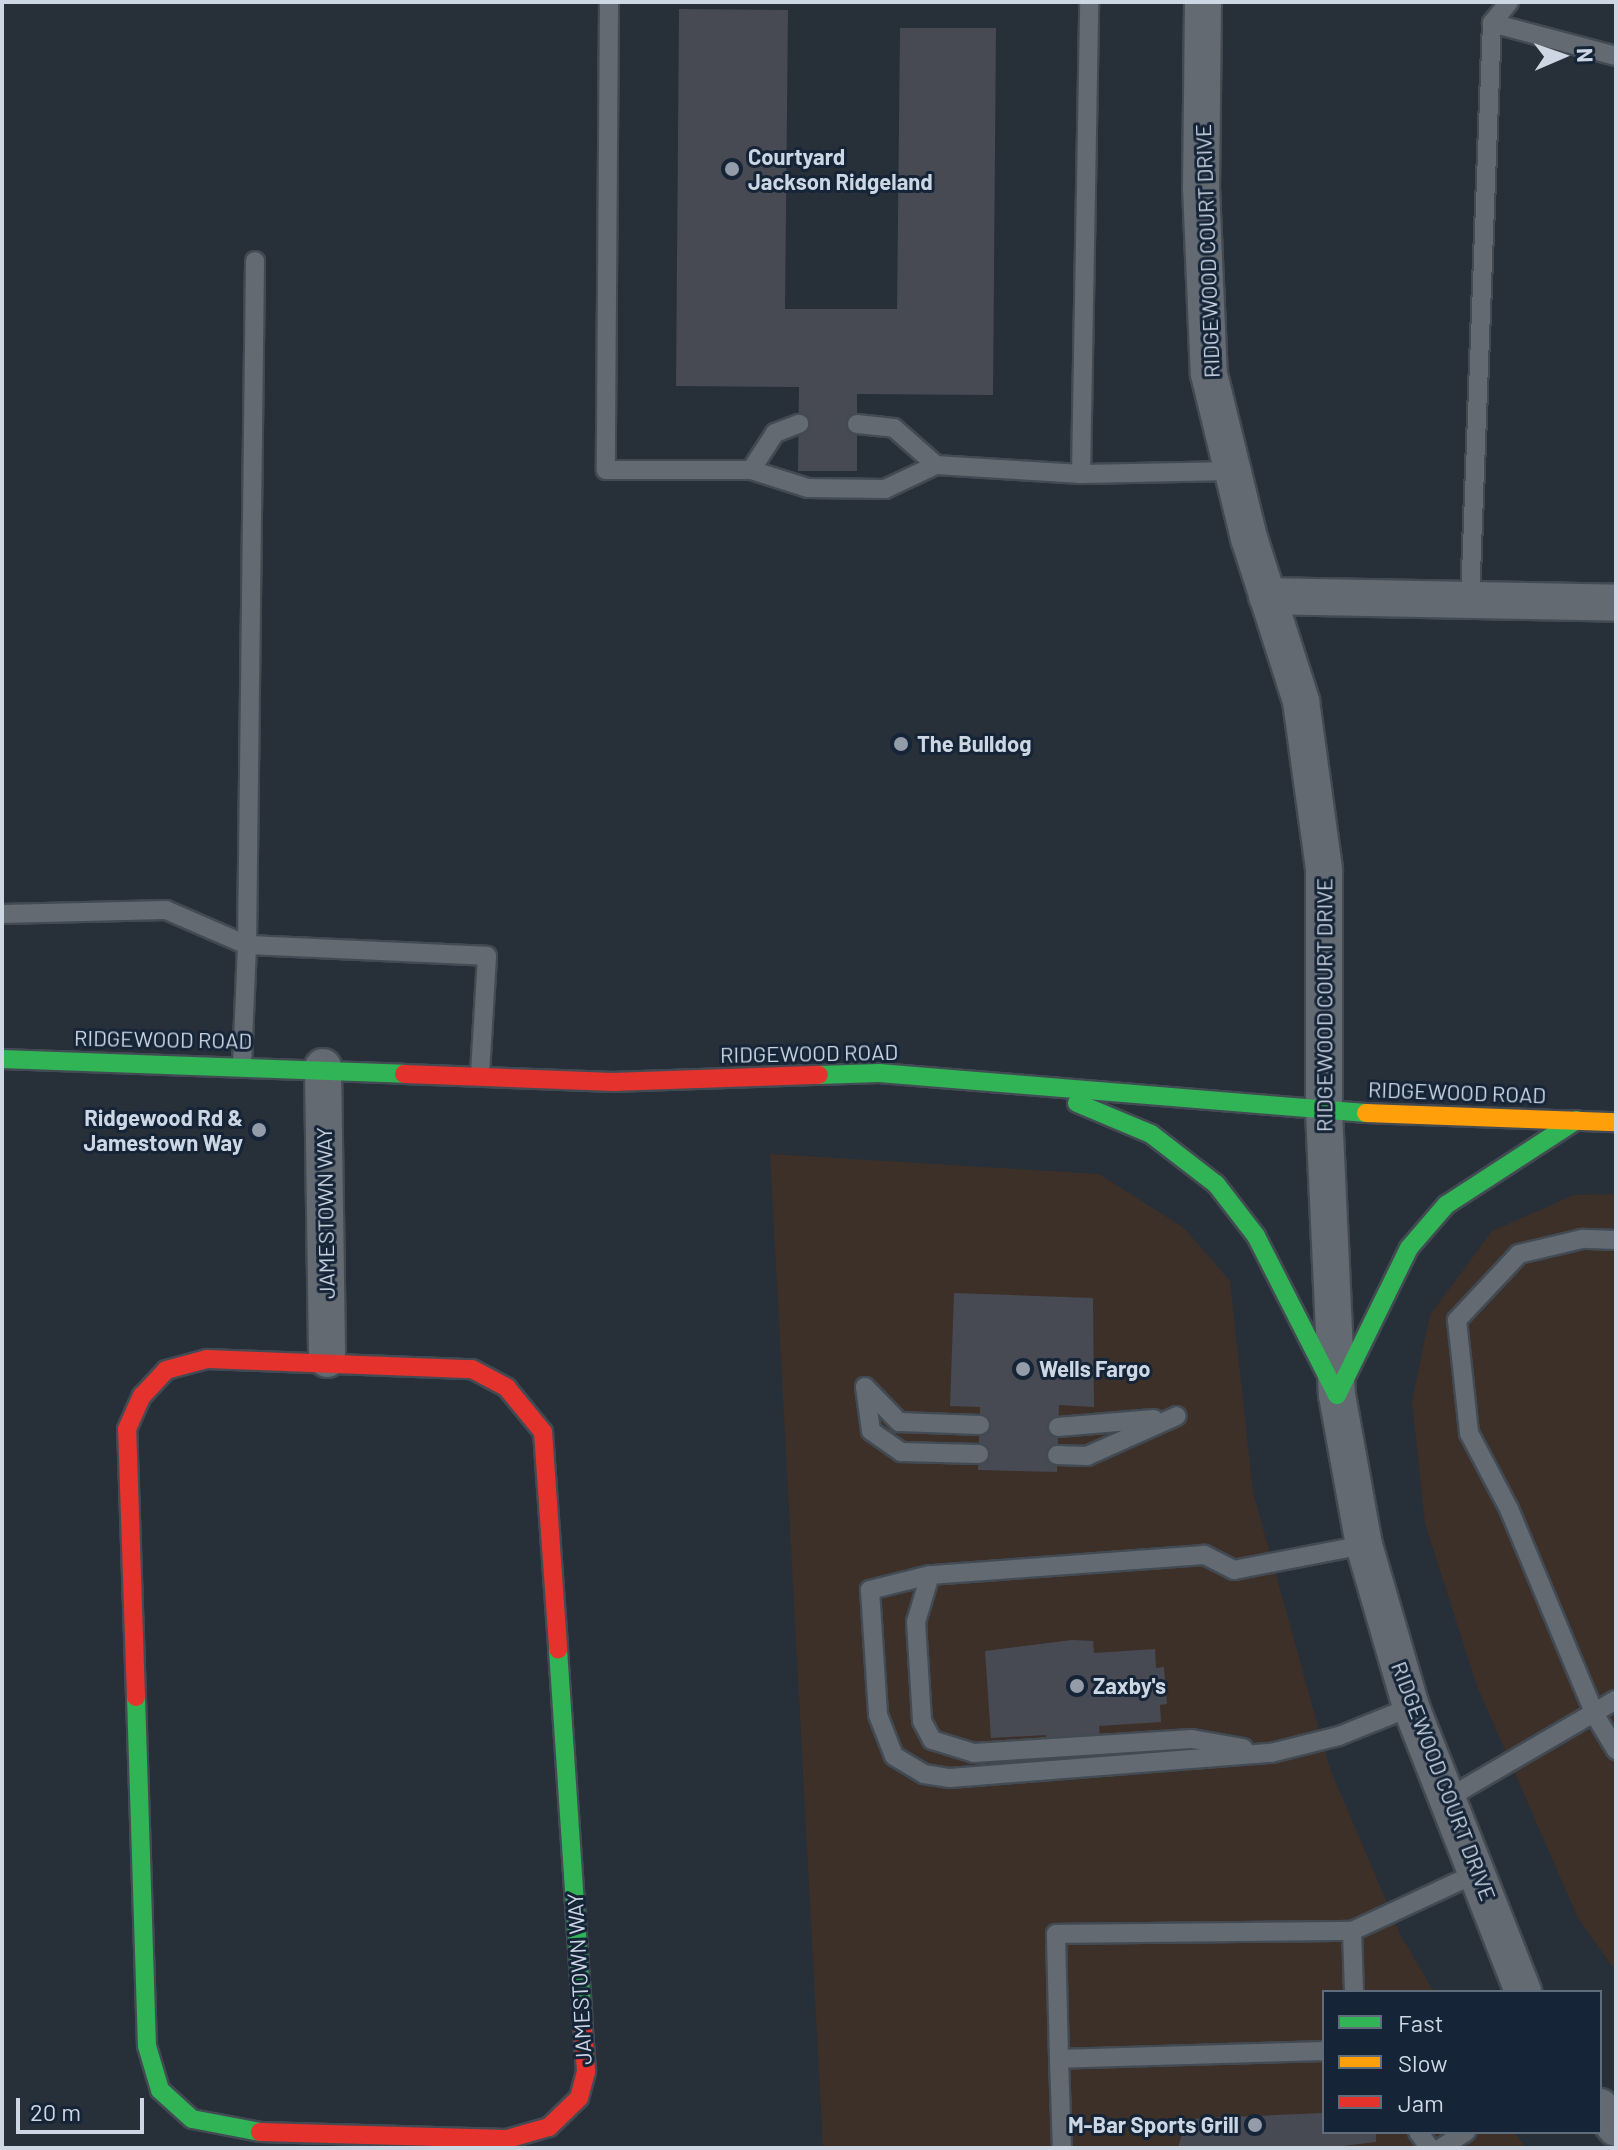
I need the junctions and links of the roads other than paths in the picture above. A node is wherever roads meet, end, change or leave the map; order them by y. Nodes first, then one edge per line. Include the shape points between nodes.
1 (609, 2) edge
2 (1089, 2) edge
3 (1203, 2) edge
4 (1509, 2) edge
5 (1492, 23) junction
6 (1616, 56) edge
7 (255, 261) dead end
8 (799, 424) dead end
9 (857, 424) dead end
10 (936, 465) junction
11 (751, 470) junction
12 (1233, 471) junction
13 (1081, 474) junction
14 (1267, 596) junction
15 (1470, 600) junction
16 (1616, 603) edge
17 (2, 914) edge
18 (247, 945) junction
19 (2, 1059) edge
20 (242, 1065) junction
21 (323, 1067) junction
22 (480, 1075) junction
23 (1037, 1086) junction
24 (1324, 1111) junction
25 (1577, 1120) junction
26 (1616, 1122) edge
27 (1616, 1240) edge
28 (327, 1359) junction
29 (1337, 1395) junction
30 (980, 1425) dead end
31 (1058, 1427) dead end
32 (979, 1454) dead end
33 (1057, 1455) dead end
34 (1364, 1545) junction
35 (930, 1575) junction
36 (1616, 1700) edge
37 (1411, 1707) junction
38 (1595, 1715) junction
39 (1616, 1750) edge
40 (1271, 1753) junction
41 (1448, 1798) junction
42 (1479, 1872) junction
43 (1352, 1931) junction
44 (1354, 1990) edge
45 (1522, 1990) edge
46 (1322, 2051) edge
47 (1059, 2059) junction
48 (1602, 2110) edge
49 (1616, 2128) edge
50 (1463, 2134) edge
51 (1062, 2148) edge
52 (1441, 2148) edge

1 - 11 lane via 606,470
2 - 13 lane
3 - 12 street, RIDGEWOOD COURT DRIVE via 1201,187 1209,374
4 - 5 lane
5 - 6 lane
5 - 15 lane
7 - 18 lane
8 - 11 lane via 775,433
9 - 10 lane via 894,428
10 - 11 lane via 885,489 808,488
10 - 13 lane
12 - 13 lane
12 - 14 street, RIDGEWOOD COURT DRIVE
14 - 15 street
14 - 24 street, RIDGEWOOD COURT DRIVE via 1301,701 1324,870
15 - 16 street
17 - 18 lane via 166,910
18 - 20 lane
18 - 22 lane via 487,956
19 - 20 street, RIDGEWOOD ROAD
20 - 21 street, RIDGEWOOD ROAD
21 - 22 street, RIDGEWOOD ROAD
21 - 28 street, JAMESTOWN WAY
22 - 23 street, RIDGEWOOD ROAD via 614,1082 879,1073
23 - 24 street, RIDGEWOOD ROAD
23 - 29 street via 1151,1134 1216,1184 1256,1236
24 - 25 street, RIDGEWOOD ROAD
24 - 29 street, RIDGEWOOD COURT DRIVE
25 - 26 street, RIDGEWOOD ROAD
25 - 29 street via 1446,1205 1409,1248
27 - 38 lane via 1582,1239 1519,1254 1457,1320 1458,1373 1469,1433 1509,1509
28 - 28 street, JAMESTOWN WAY via 207,1359 166,1370 142,1396 127,1429 147,2046 160,2090 192,2119 243,2132 507,2139 549,2127 579,2098 586,2071 543,1432 507,1388 472,1369
29 - 34 street, RIDGEWOOD COURT DRIVE
30 - 32 lane via 899,1422 865,1387 871,1431 901,1452
31 - 33 lane via 1177,1416 1087,1456
34 - 35 lane via 1234,1570 1204,1555
34 - 37 street, RIDGEWOOD COURT DRIVE
35 - 40 lane via 916,1622 922,1721 932,1740 974,1753 1192,1739
35 - 40 lane via 870,1590 878,1715 894,1756 924,1774 950,1778
36 - 38 lane
37 - 40 lane via 1339,1736
37 - 41 street, RIDGEWOOD COURT DRIVE
38 - 39 lane
38 - 41 lane
41 - 42 street, RIDGEWOOD COURT DRIVE
42 - 43 lane
42 - 45 street, RIDGEWOOD COURT DRIVE
43 - 44 lane
43 - 47 lane via 1056,1934
46 - 47 lane
47 - 51 lane
48 - 49 street
50 - 52 lane

